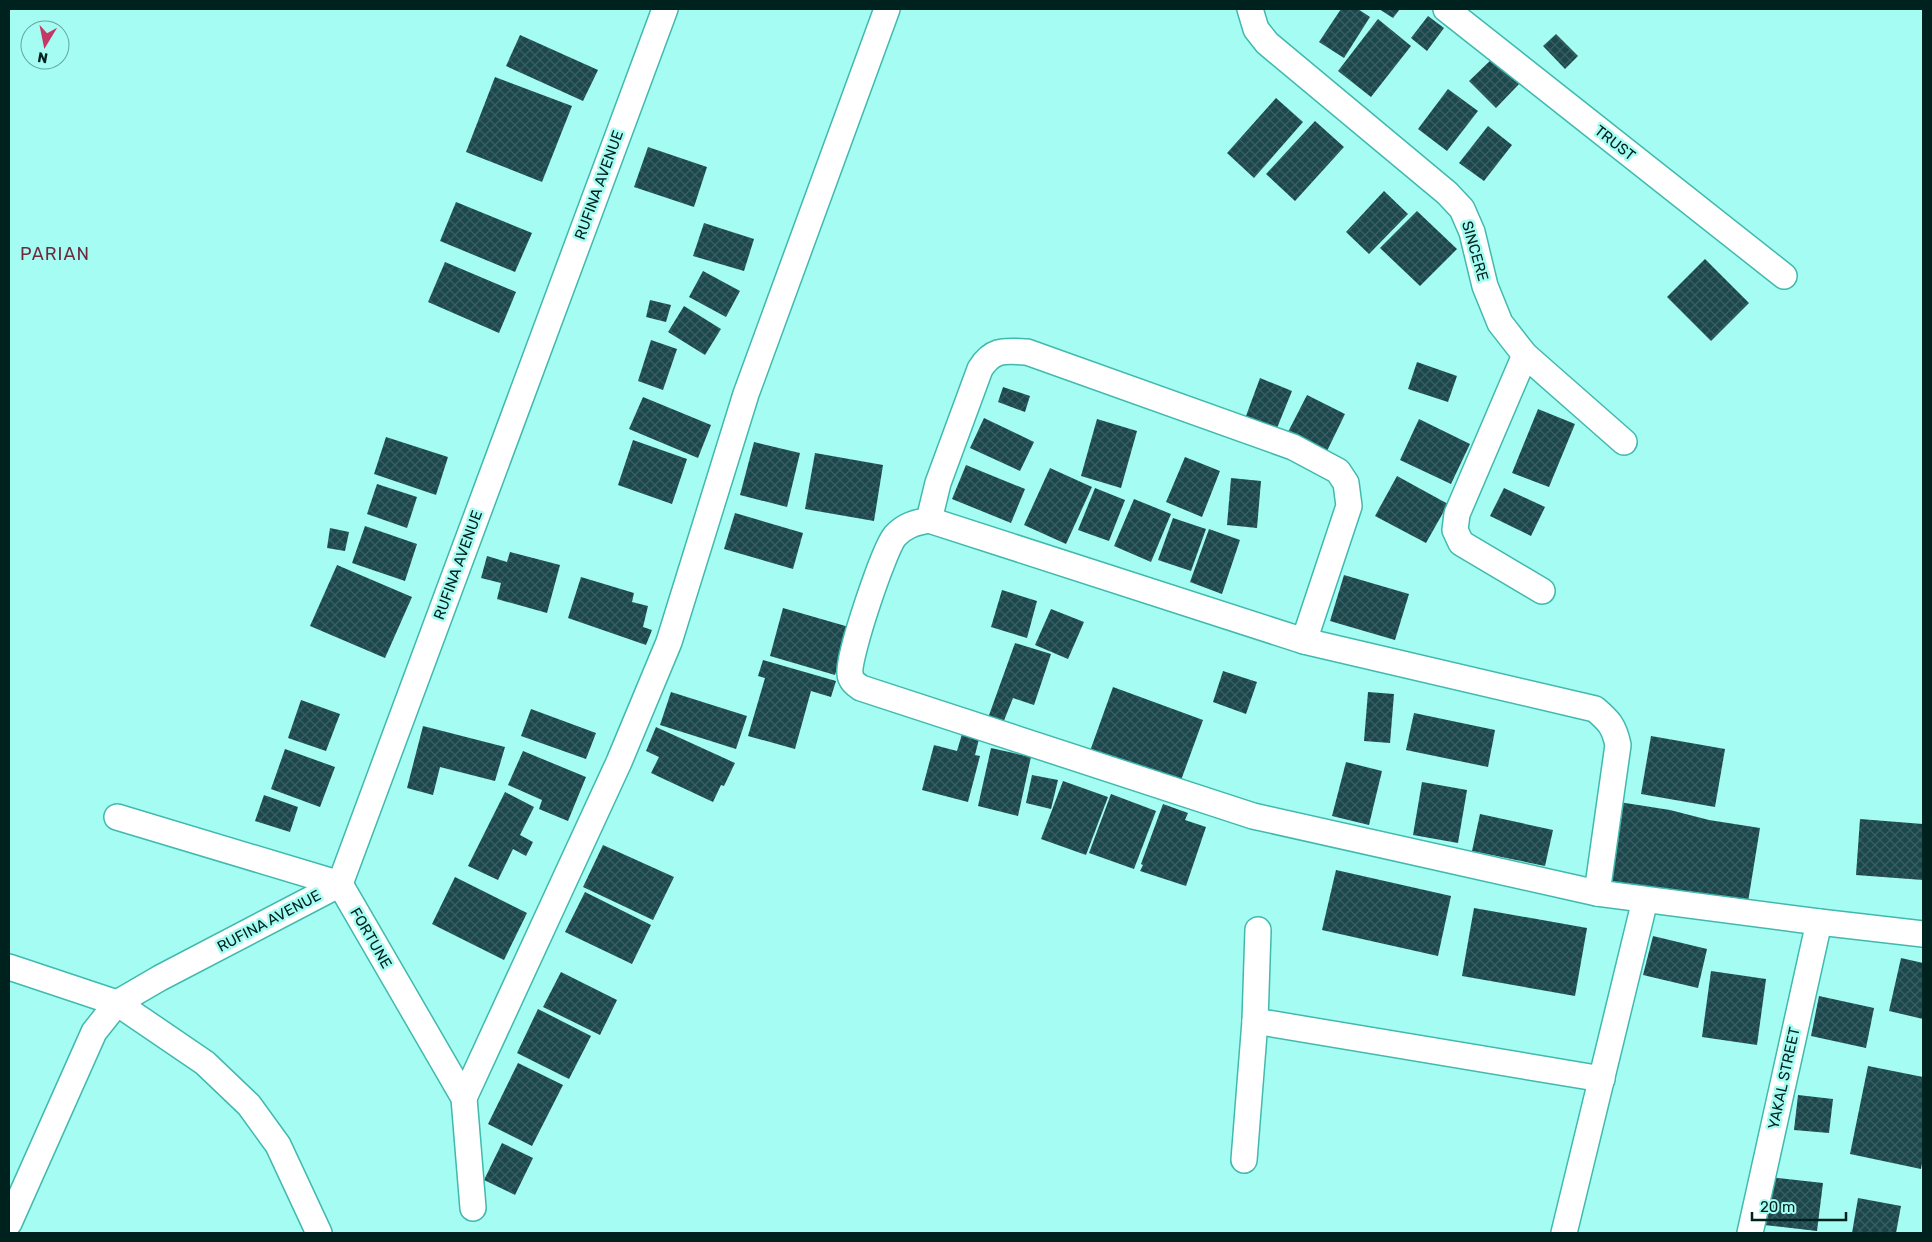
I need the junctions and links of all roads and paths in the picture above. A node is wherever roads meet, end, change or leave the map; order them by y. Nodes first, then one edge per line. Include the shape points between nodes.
1 (665, 9) edge
2 (887, 9) edge
3 (1250, 9) edge
4 (1446, 9) edge
5 (1784, 276) dead end
6 (1525, 355) junction
7 (1624, 442) dead end
8 (929, 520) junction
9 (1542, 591) dead end
10 (1304, 642) junction
11 (117, 817) dead end
12 (340, 884) junction
13 (1597, 893) junction
14 (1645, 900) junction
15 (1818, 922) junction
16 (1258, 930) dead end
17 (1923, 934) edge
18 (9, 967) edge
19 (116, 1003) junction
20 (1255, 1021) junction
21 (1602, 1079) junction
22 (464, 1098) junction
23 (1244, 1160) dead end
24 (474, 1208) dead end
25 (9, 1223) edge
26 (319, 1233) edge
27 (1564, 1233) edge
28 (1750, 1233) edge

1 - 12 street, RUFINA AVENUE
2 - 22 street via 746,394 669,642 619,762
3 - 6 street, SINCERE via 1256,29 1267,43 1462,209 1472,232 1485,286 1500,323
4 - 5 street, TRUST
6 - 7 street, SINCERE
6 - 9 street via 1457,514 1456,530 1461,543
8 - 10 street
8 - 10 street via 938,483 986,358 1002,351 1027,352 1293,447 1338,471 1346,483 1350,506
8 - 13 street via 907,526 894,538 871,590 850,661 850,675 861,688 1253,816
10 - 13 street via 1595,709 1608,719 1618,745
11 - 12 street
12 - 19 street, RUFINA AVENUE
12 - 22 street, FORTUNE
13 - 14 street
14 - 15 street
14 - 21 street
15 - 17 street
15 - 28 street, YAKAL STREET
16 - 20 street
18 - 19 street
19 - 25 street via 94,1032
19 - 26 street via 205,1064 250,1104 278,1145
20 - 21 street
20 - 23 street
21 - 27 street
22 - 24 street, FORTUNE

